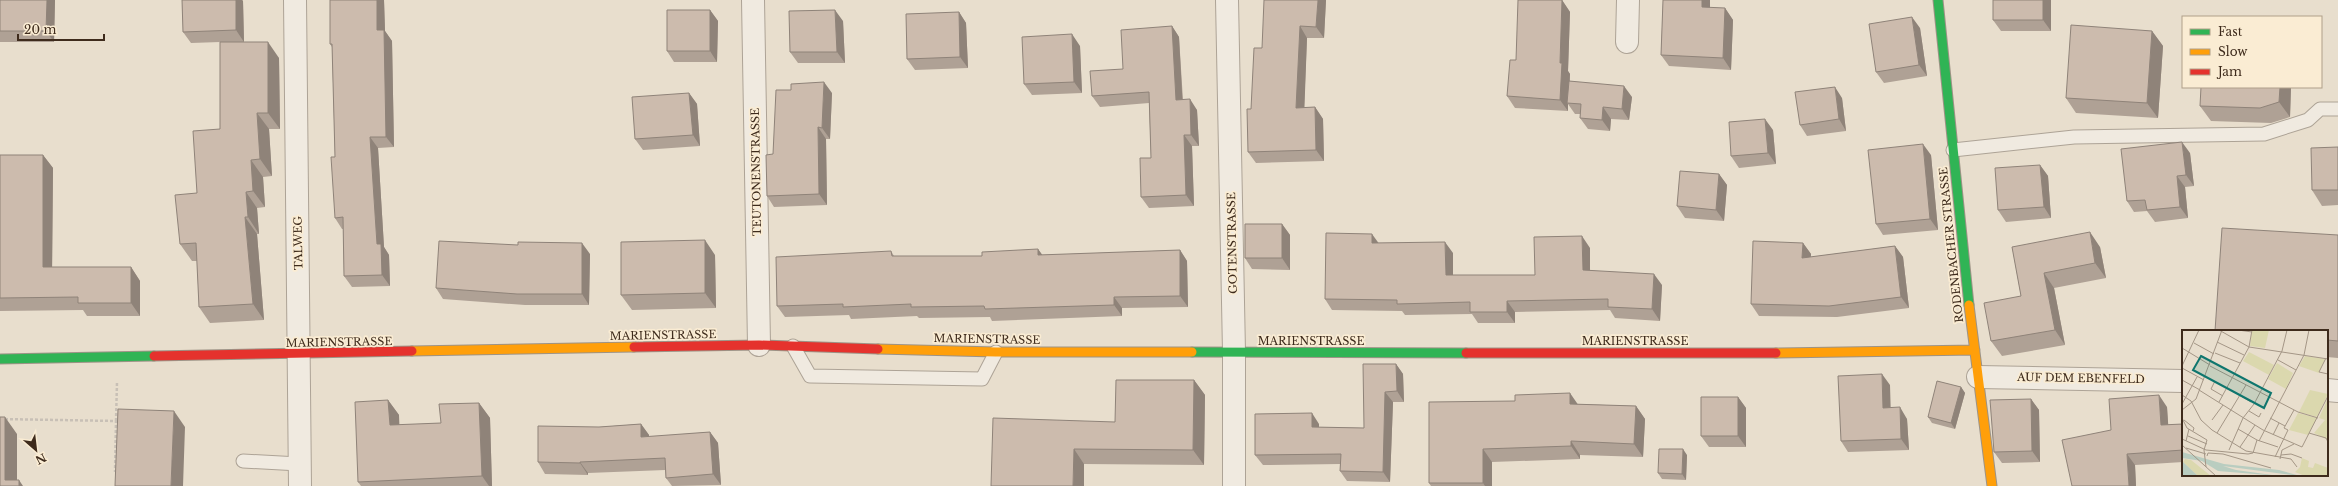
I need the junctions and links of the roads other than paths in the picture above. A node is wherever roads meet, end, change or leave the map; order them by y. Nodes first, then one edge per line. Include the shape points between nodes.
1 (295, 0) edge
2 (753, 0) edge
3 (1227, 0) edge
4 (1628, 0) edge
5 (1938, 0) edge
6 (1627, 42) dead end
7 (2338, 109) edge
8 (1953, 150) junction
9 (759, 345) junction
10 (793, 346) junction
11 (1975, 350) junction
12 (996, 352) junction
13 (1234, 352) junction
14 (299, 355) junction
15 (0, 360) edge
16 (1978, 377) junction
17 (2182, 381) edge
18 (2328, 390) edge
19 (2338, 391) edge
20 (243, 461) dead end
21 (299, 464) junction
22 (300, 486) edge
23 (1234, 486) edge
24 (1992, 486) edge

1 - 14 street, TALWEG
2 - 9 street, TEUTONENSTRASSE
3 - 13 street, GOTENSTRASSE
4 - 6 street
5 - 8 street, RODENBACHER STRASSE
7 - 8 lane via 2320,109 2308,120 2264,134 2074,137
8 - 11 street, RODENBACHER STRASSE
9 - 10 street, MARIENSTRASSE
9 - 14 street, MARIENSTRASSE
10 - 12 street, MARIENSTRASSE
10 - 12 lane via 810,376 982,379
11 - 13 street, MARIENSTRASSE via 1814,353
11 - 16 street, RODENBACHER STRASSE
12 - 13 street, MARIENSTRASSE
13 - 23 street, GOTENSTRASSE
14 - 15 street, MARIENSTRASSE
14 - 21 street, TALWEG
16 - 17 street, AUF DEM EBENFELD
16 - 24 street, RODENBACHER STRASSE
18 - 19 street
20 - 21 lane
21 - 22 street, TALWEG

